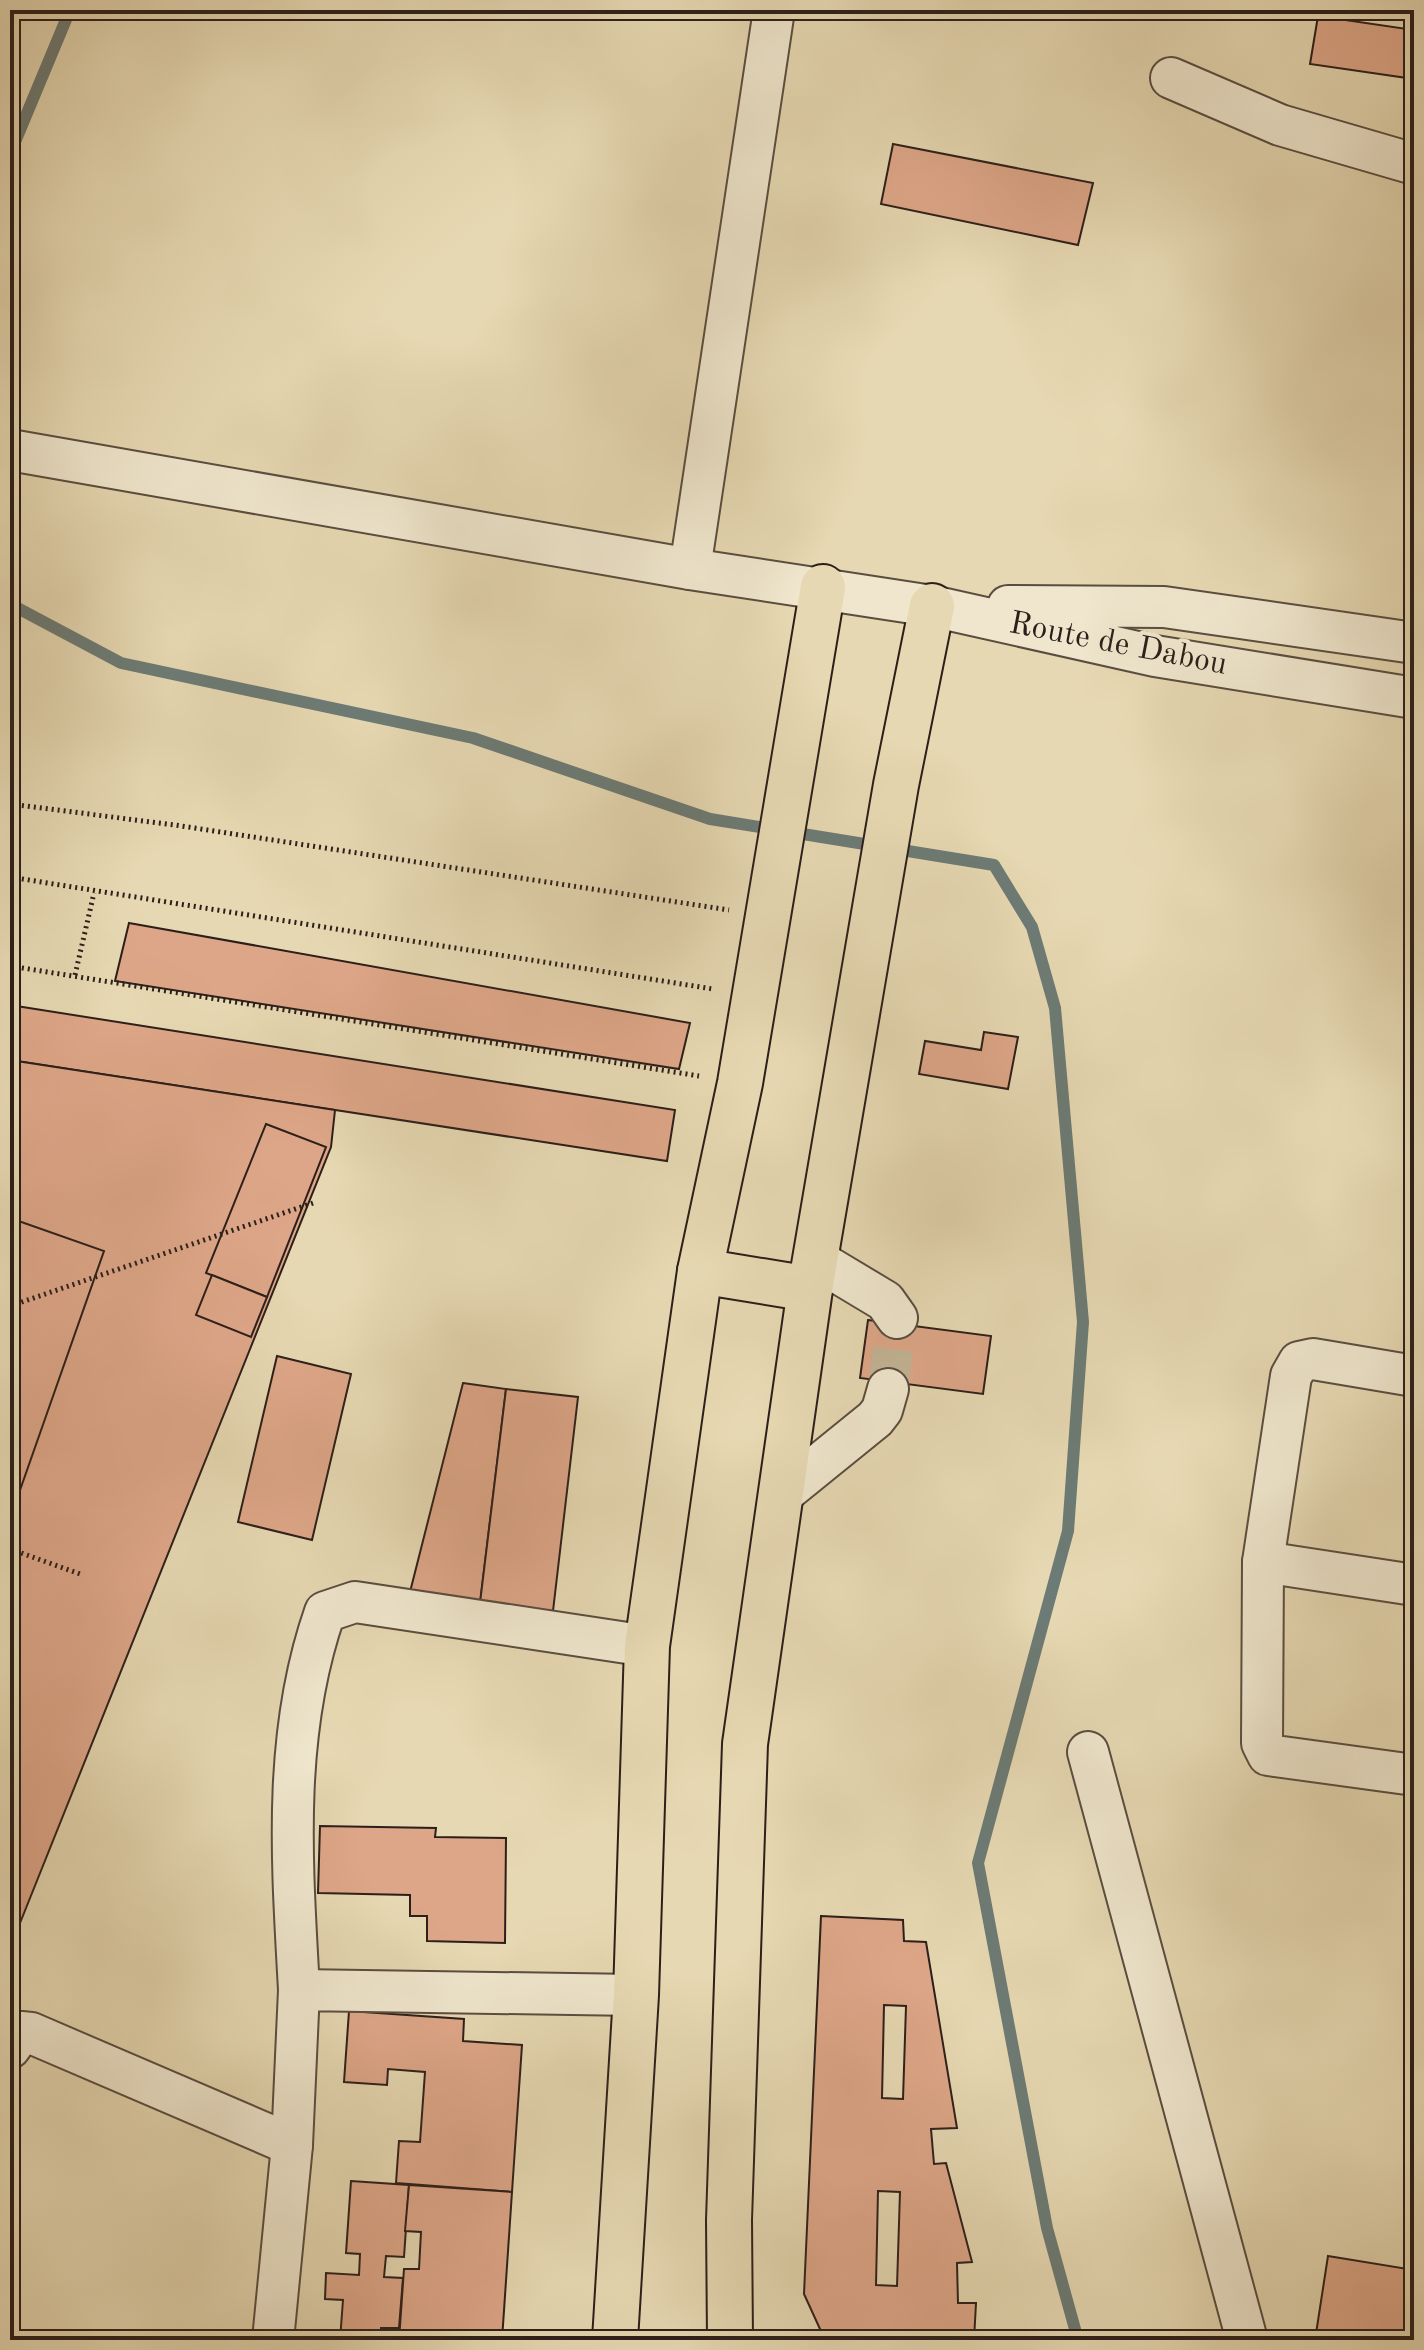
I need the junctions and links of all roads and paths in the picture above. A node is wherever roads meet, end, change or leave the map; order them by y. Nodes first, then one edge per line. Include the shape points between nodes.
1 (774, 10) edge
2 (1171, 78) dead end
3 (1414, 164) edge
4 (10, 450) edge
5 (690, 569) junction
6 (823, 587) junction
7 (932, 606) junction
8 (1414, 643) edge
9 (1414, 698) edge
10 (10, 804) edge
11 (10, 877) edge
12 (94, 893) junction
13 (767, 915) junction
14 (10, 966) edge
15 (75, 975) junction
16 (754, 996) junction
17 (740, 1083) junction
18 (313, 1203) dead end
19 (700, 1271) junction
20 (812, 1274) junction
21 (10, 1306) edge
22 (897, 1318) dead end
23 (1414, 1376) edge
24 (888, 1389) tunnel mouth
25 (780, 1496) junction
26 (10, 1549) edge
27 (1263, 1562) junction
28 (83, 1575) dead end
29 (1414, 1585) edge
30 (647, 1646) junction
31 (1088, 1752) dead end
32 (1414, 1775) edge
33 (299, 1990) junction
34 (636, 1995) junction
35 (10, 2048) edge
36 (292, 2145) junction
37 (273, 2340) edge
38 (615, 2340) edge
39 (730, 2340) edge
40 (1247, 2340) edge

1 - 5 street
2 - 3 street via 1280,125
4 - 5 street, Route de Dabou
5 - 6 street, Route de Dabou
6 - 7 street, Route de Dabou
6 - 13 main road
7 - 8 street via 1164,607
7 - 9 street, Route de Dabou via 1155,656
7 - 20 main road
10 - 13 path
11 - 12 path
12 - 15 path
12 - 16 path
13 - 16 main road
14 - 15 path
15 - 17 path
16 - 17 main road
17 - 19 main road
18 - 21 path
19 - 20 main road
19 - 30 main road
20 - 22 street via 885,1301
20 - 25 main road
23 - 27 street via 1313,1359 1299,1362 1291,1376
24 - 25 street via 875,1419
25 - 39 main road via 745,1744 729,2205
26 - 28 path
27 - 29 street
27 - 32 street via 1263,1751
30 - 33 street via 355,1602 325,1612 311,1651 290,1823
30 - 34 main road
31 - 40 street
33 - 34 street
33 - 36 street
34 - 38 main road
35 - 36 street via 21,2032 31,2033
36 - 37 street

